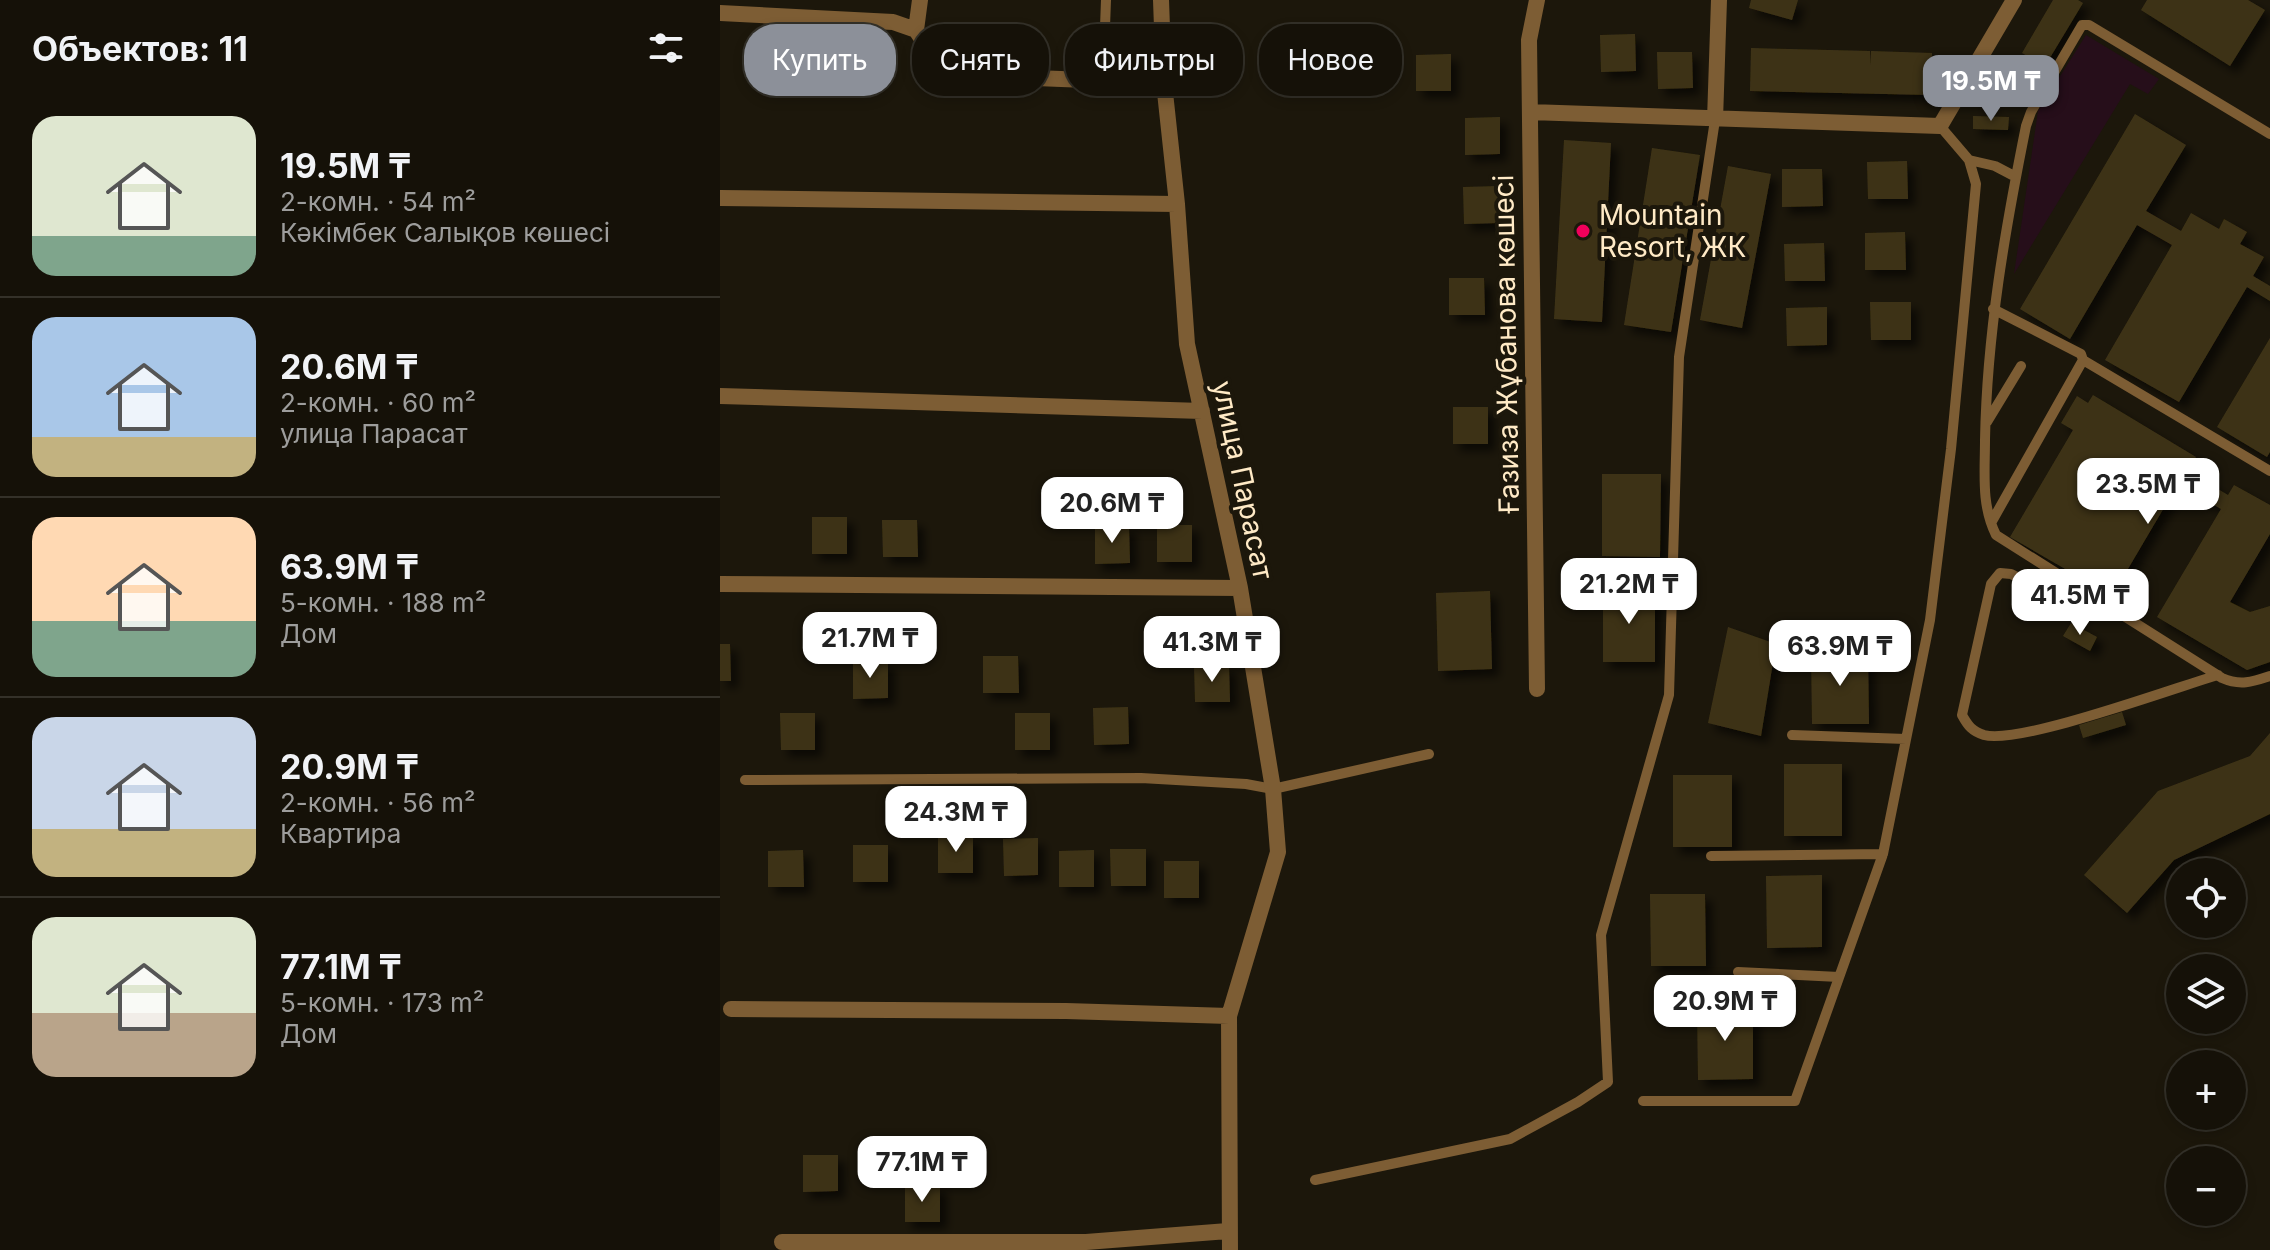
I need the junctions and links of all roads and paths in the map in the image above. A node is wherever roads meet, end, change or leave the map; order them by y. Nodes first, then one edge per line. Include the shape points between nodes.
1 (920, 0) edge
2 (1106, 0) edge
3 (1161, 0) edge
4 (1537, 0) edge
5 (1719, 0) edge
6 (2014, 0) edge
7 (720, 13) edge
8 (917, 24) edge
9 (1105, 24) edge
10 (1162, 24) edge
11 (912, 29) edge
12 (1165, 96) edge
13 (1530, 112) junction
14 (1715, 120) junction
15 (1940, 126) junction
16 (2270, 134) edge
17 (1969, 160) junction
18 (2016, 177) junction
19 (720, 198) edge
20 (1177, 204) junction
21 (1993, 309) junction
22 (2083, 360) junction
23 (2021, 366) dead end
24 (720, 396) edge
25 (1202, 411) junction
26 (1986, 424) junction
27 (2270, 471) edge
28 (1991, 523) junction
29 (2061, 576) junction
30 (720, 584) edge
31 (1240, 588) junction
32 (2218, 675) junction
33 (2270, 676) edge
34 (1537, 689) dead end
35 (1792, 735) dead end
36 (1906, 739) junction
37 (1429, 754) dead end
38 (745, 780) dead end
39 (1273, 789) junction
40 (1883, 854) junction
41 (1711, 856) dead end
42 (1738, 972) dead end
43 (1839, 977) junction
44 (731, 1009) dead end
45 (1229, 1016) junction
46 (1643, 1101) dead end
47 (1315, 1180) dead end
48 (1228, 1231) junction
49 (782, 1242) dead end
50 (1230, 1250) edge

1 - 8 street
2 - 9 lane
3 - 10 street, улица Парасат
4 - 13 street, Ғазиза Жұбанова көшесі via 1529,40
5 - 14 street
6 - 15 street
7 - 11 street via 893,22
12 - 20 street, улица Парасат
13 - 14 street
13 - 34 street, Ғазиза Жұбанова көшесі
14 - 15 street
14 - 47 lane via 1679,357 1669,695 1601,935 1608,1082 1510,1139
15 - 17 lane
16 - 18 lane via 2082,25 2031,112
17 - 18 lane
17 - 36 lane via 1976,184 1951,449 1930,620
18 - 21 lane
19 - 20 street
20 - 25 street, улица Парасат via 1187,344
21 - 22 lane via 2081,354
21 - 26 lane
22 - 27 lane
22 - 28 lane
23 - 26 lane
24 - 25 street
25 - 31 street, улица Парасат
26 - 28 lane via 1985,504
28 - 29 lane via 1996,535
29 - 32 lane
29 - 32 lane via 2051,594 2011,574 2000,573 1991,584 1962,715 1969,729 1987,736 2029,733
30 - 31 street
31 - 39 street, улица Парасат
32 - 33 lane via 2234,684
35 - 36 lane
36 - 40 lane
37 - 39 lane
38 - 39 lane via 1141,778
39 - 45 street, улица Парасат via 1278,852
40 - 41 lane
40 - 43 lane
42 - 43 lane
43 - 46 lane via 1795,1101
44 - 45 street
45 - 48 street, улица Парасат
48 - 49 street via 1086,1242
48 - 50 street, улица Парасат

